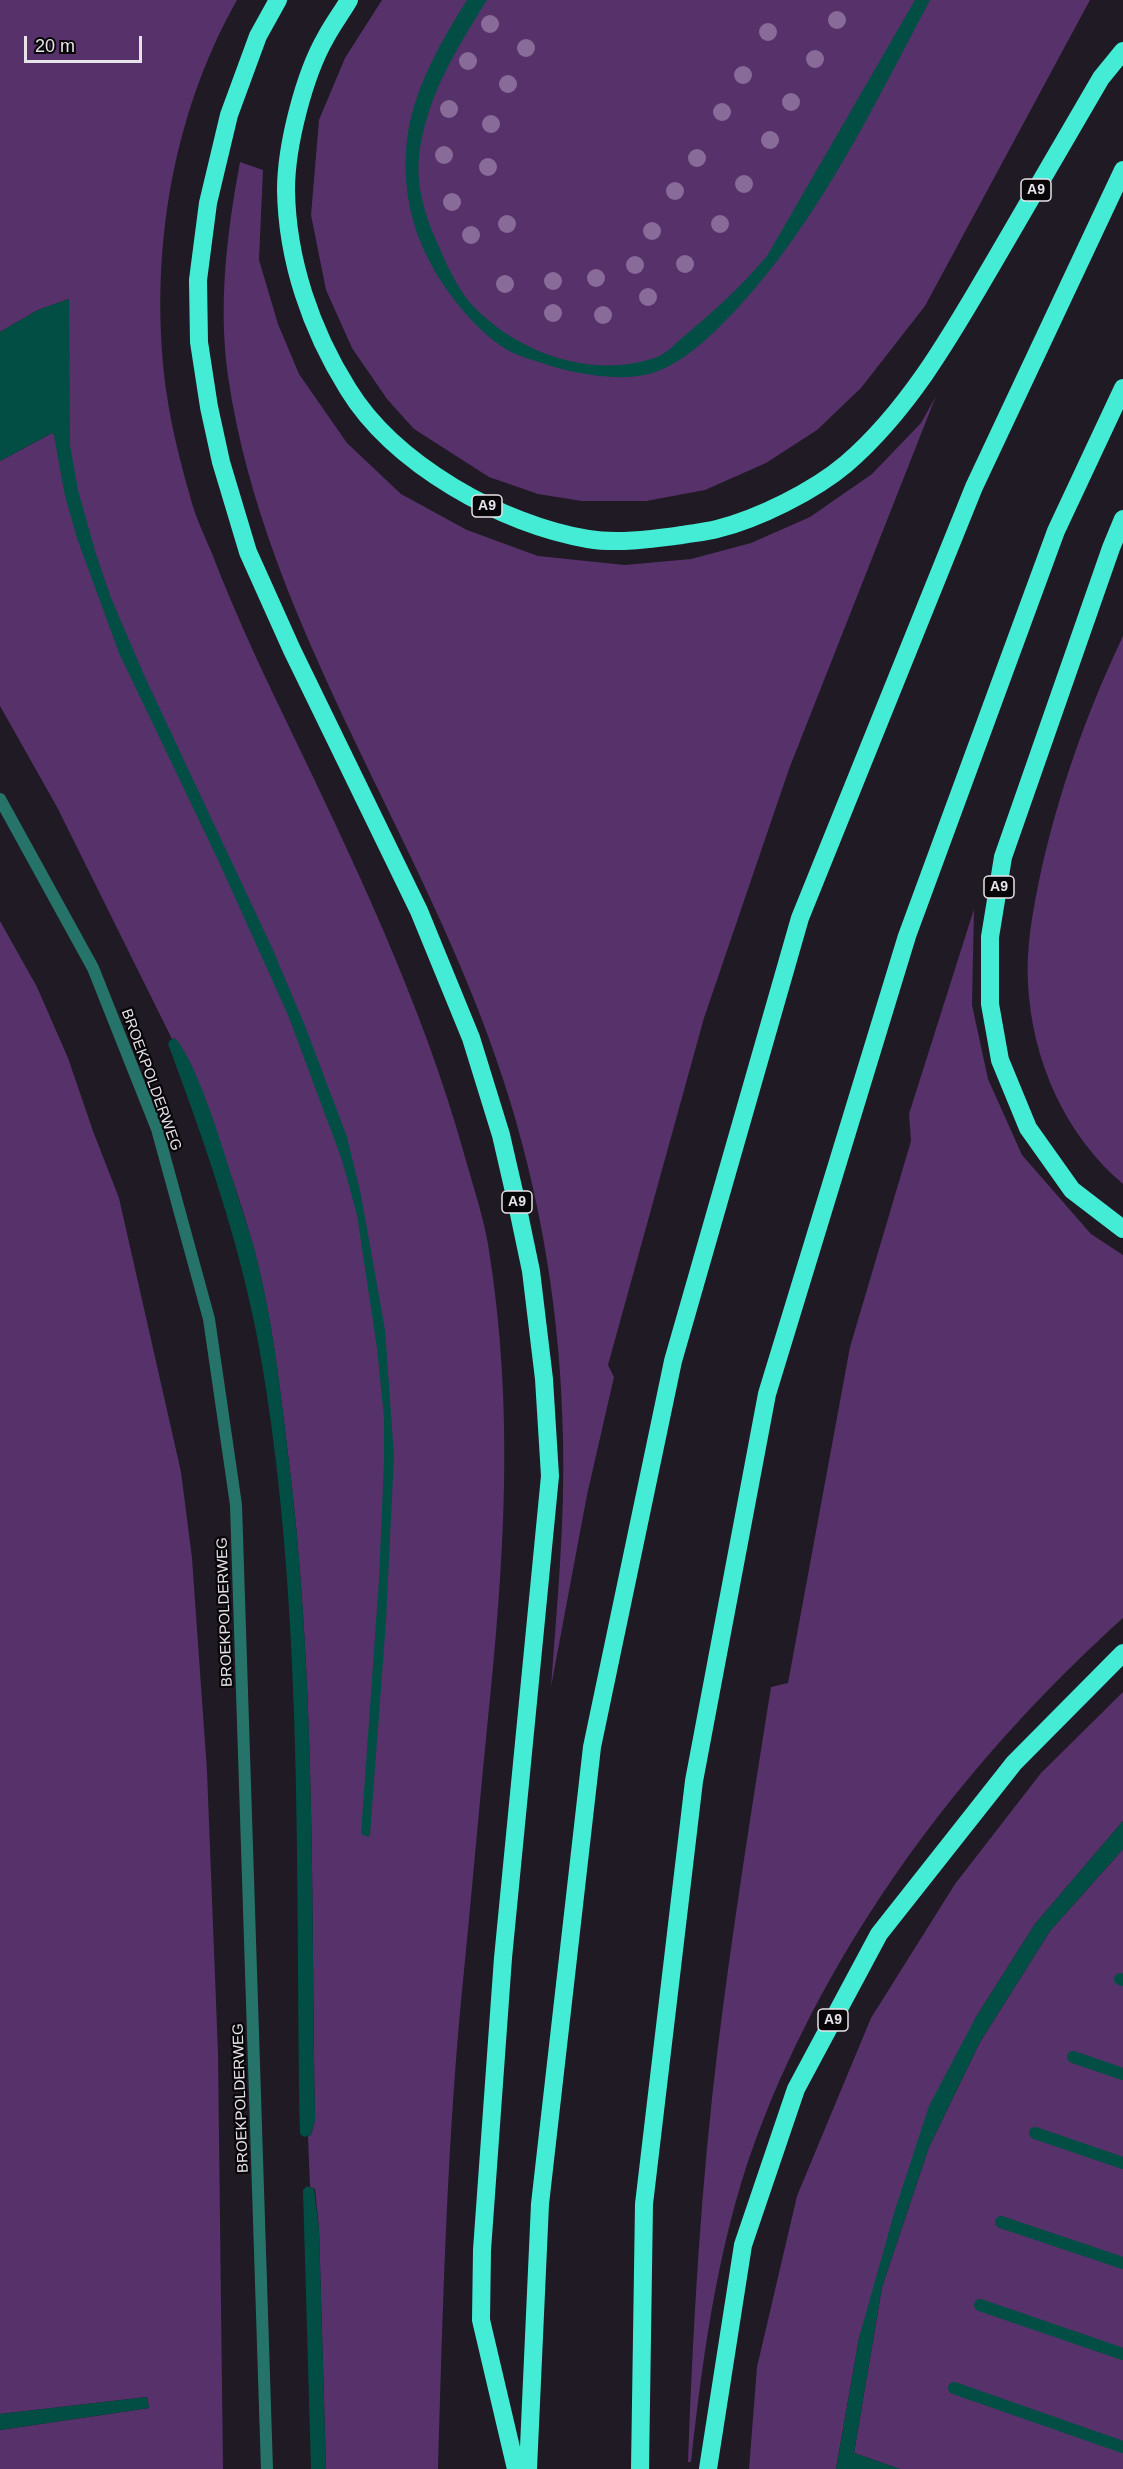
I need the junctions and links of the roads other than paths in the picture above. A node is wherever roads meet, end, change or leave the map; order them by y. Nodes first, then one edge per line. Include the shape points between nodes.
1 (278, 0) edge
2 (349, 0) edge
3 (1123, 51) edge
4 (1123, 170) edge
5 (1123, 388) edge
6 (1123, 519) edge
7 (0, 799) edge
8 (1123, 1229) edge
9 (1123, 1653) edge
10 (267, 2469) edge
11 (516, 2469) edge
12 (528, 2469) edge
13 (640, 2469) edge
14 (708, 2469) edge

1 - 11 highway, A9 via 258,36 229,115 208,203 198,280 199,342 209,407 220,462 248,552 419,911 471,1038 501,1135 518,1209 531,1271 544,1379 550,1476 503,1958 482,2250 481,2320
2 - 3 highway, A9 via 312,66 291,147 286,189 293,257 320,337 349,391 383,433 425,467 475,501 526,523 589,540 650,540 718,529 786,503 845,465 892,418 953,332 1101,78
4 - 12 highway via 974,487 800,918 673,1361 592,1747 540,2204
5 - 13 highway via 1056,531 907,936 767,1394 691,1804 644,2204
6 - 8 highway, A9 via 1004,857 990,937 990,1004 1000,1060 1028,1128 1072,1190
7 - 10 street, BROEKPOLDERWEG via 93,968 157,1129 209,1319 236,1505
9 - 14 highway, A9 via 1014,1763 879,1934 796,2089 743,2245

